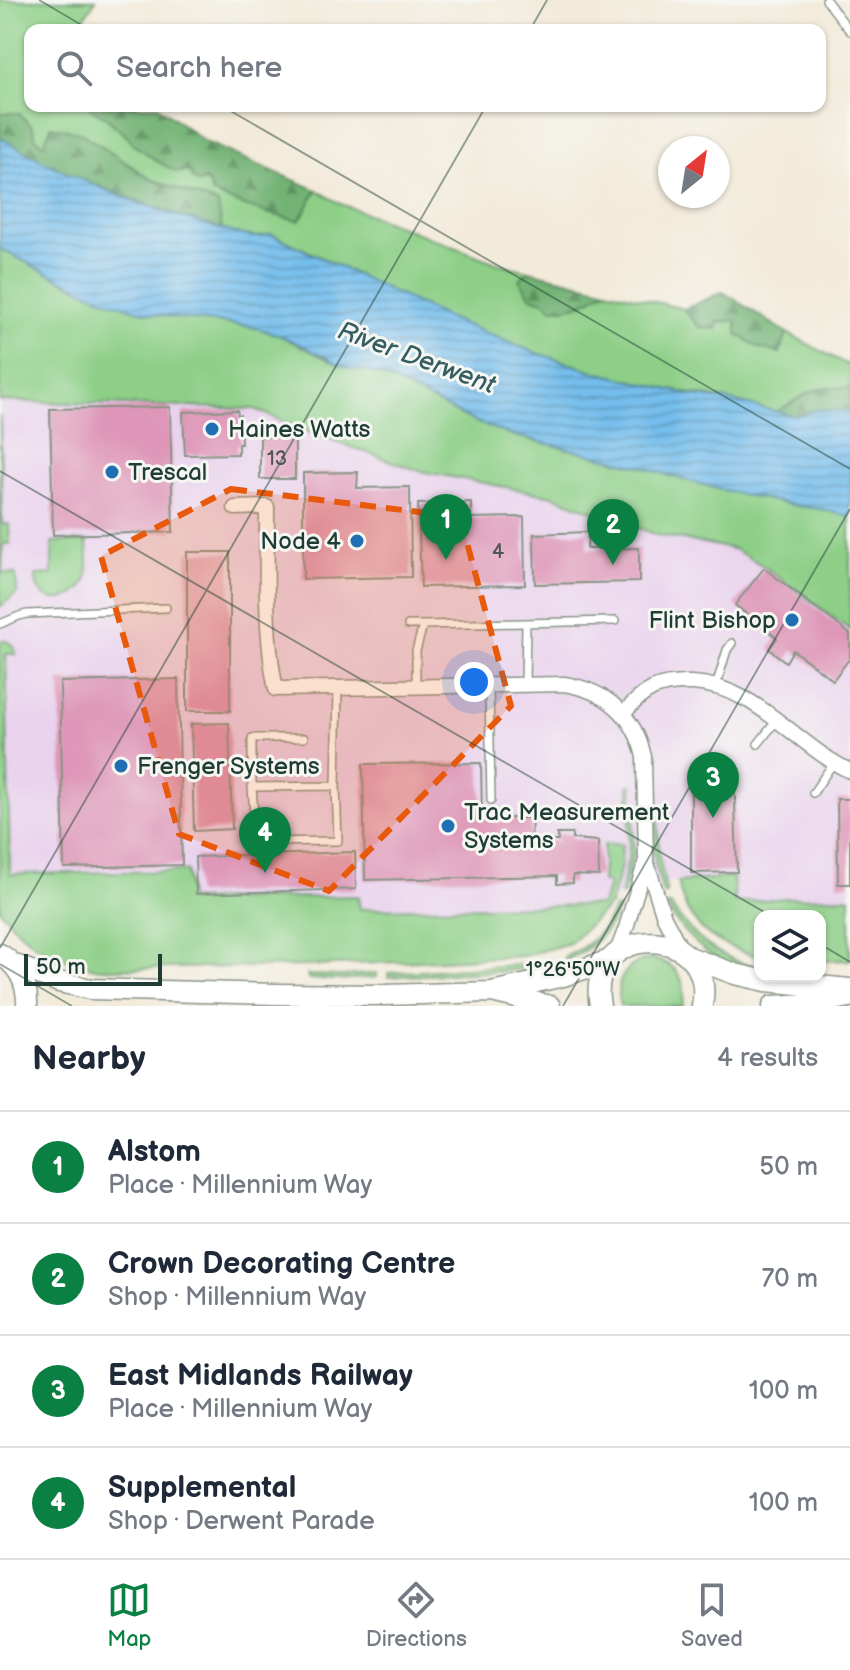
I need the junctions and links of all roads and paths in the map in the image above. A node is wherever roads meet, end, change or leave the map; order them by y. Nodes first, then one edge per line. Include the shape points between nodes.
1 (826, 0) edge
2 (850, 31) edge
3 (235, 508) dead end
4 (166, 608) dead end
5 (615, 621) dead end
6 (526, 623) junction
7 (0, 624) edge
8 (408, 625) dead end
9 (423, 625) junction
10 (732, 643) dead end
11 (525, 685) junction
12 (489, 686) junction
13 (716, 686) junction
14 (416, 687) junction
15 (338, 688) junction
16 (623, 714) junction
17 (777, 720) junction
18 (304, 738) dead end
19 (758, 744) dead end
20 (834, 762) junction
21 (850, 771) edge
22 (336, 786) junction
23 (252, 787) junction
24 (813, 793) dead end
25 (491, 800) dead end
26 (646, 860) junction
27 (686, 954) junction
28 (4, 956) edge
29 (613, 957) junction
30 (850, 989) edge
31 (492, 992) junction
32 (258, 994) junction
33 (850, 997) edge
34 (27, 1006) edge
35 (191, 1006) edge
36 (550, 1006) edge
37 (600, 1006) edge
38 (702, 1006) edge
39 (773, 1006) edge

1 - 2 lane
3 - 15 street via 267,507 267,595 276,689
4 - 7 lane via 27,614
5 - 6 lane
6 - 9 lane
6 - 11 lane
8 - 9 lane
9 - 14 lane via 416,651
10 - 13 lane
11 - 12 street
11 - 16 street via 581,687 603,696
12 - 14 street
12 - 25 lane
13 - 16 street via 659,685
13 - 17 street
14 - 15 street
15 - 22 lane
16 - 26 street via 644,757
17 - 19 lane
17 - 20 street
18 - 23 lane via 252,738
20 - 21 street
20 - 24 lane
22 - 23 lane
22 - 23 lane via 338,841 256,842
26 - 27 street via 664,917
26 - 29 street
27 - 29 street via 655,941 626,947
27 - 30 street via 766,981
27 - 38 street via 703,984
28 - 32 street via 59,982 90,989
28 - 34 street via 24,983
29 - 31 street via 563,976
29 - 37 street via 600,981
31 - 32 street
31 - 36 street
32 - 35 street
33 - 39 street

